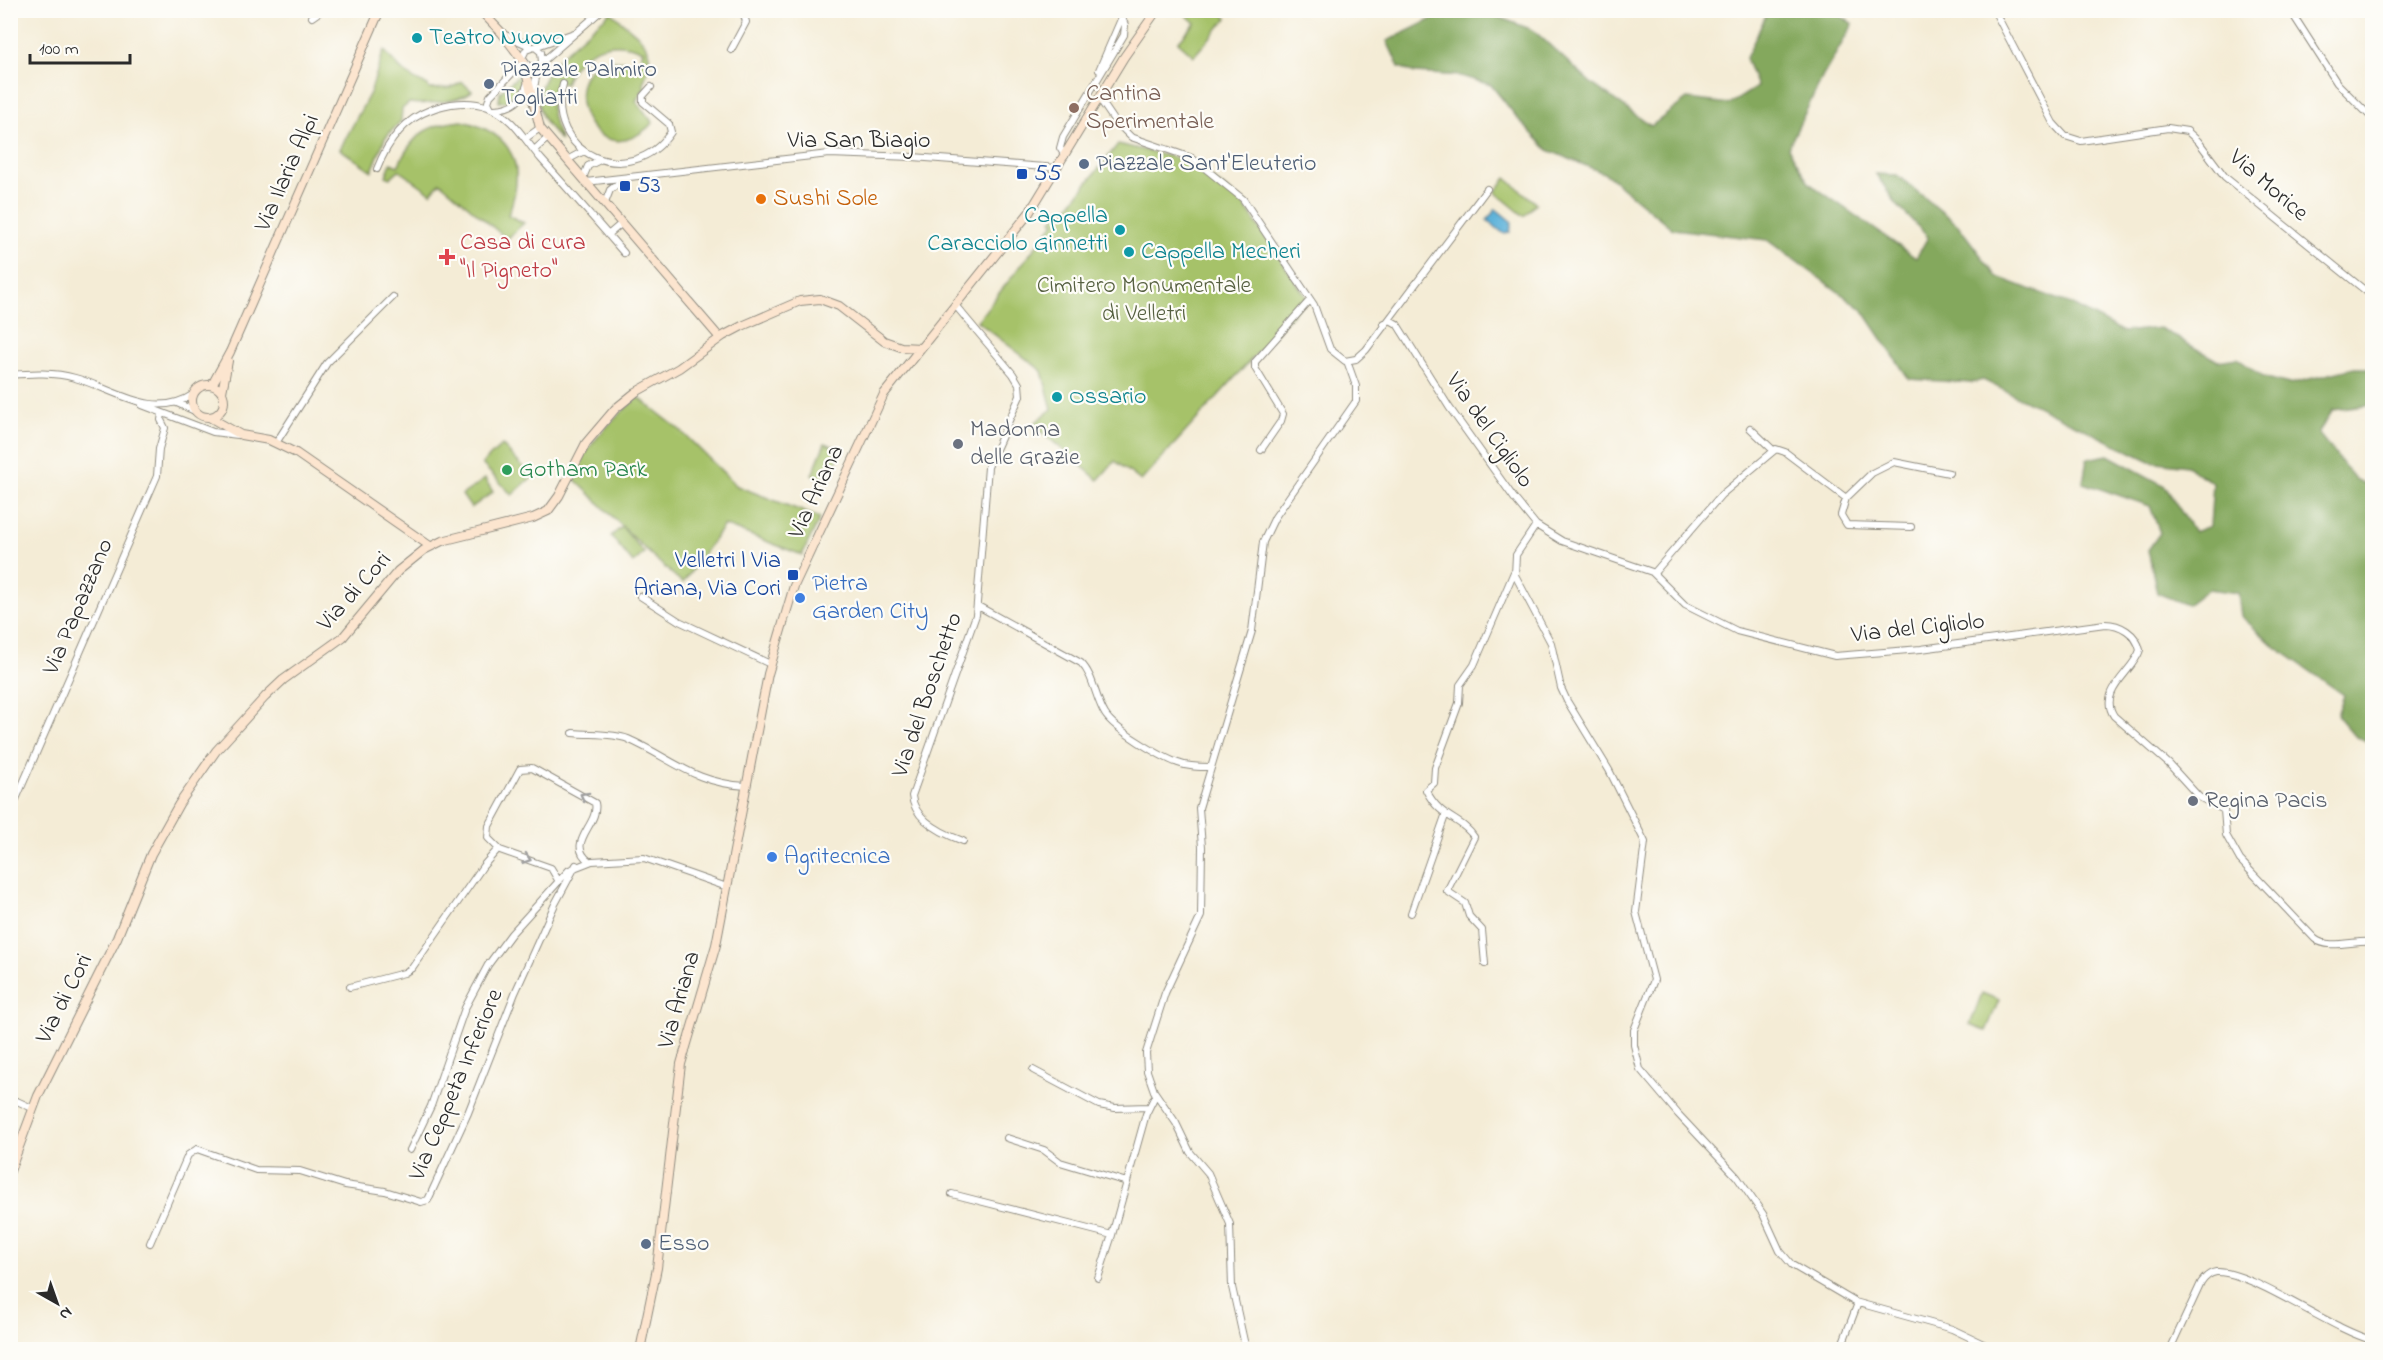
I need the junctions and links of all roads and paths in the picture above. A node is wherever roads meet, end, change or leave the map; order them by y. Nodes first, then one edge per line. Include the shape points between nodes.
1 (321, 10) edge
2 (380, 10) edge
3 (480, 10) edge
4 (594, 10) edge
5 (602, 10) edge
6 (736, 10) edge
7 (1157, 10) edge
8 (1994, 10) edge
9 (2290, 10) edge
10 (1120, 14) edge
11 (312, 18) dead end
12 (584, 26) junction
13 (577, 32) junction
14 (502, 33) junction
15 (534, 48) junction
16 (731, 50) dead end
17 (523, 62) junction
18 (539, 65) junction
19 (528, 82) junction
20 (563, 84) dead end
21 (651, 87) dead end
22 (532, 98) junction
23 (1099, 99) junction
24 (492, 109) junction
25 (2373, 118) edge
26 (540, 128) junction
27 (526, 138) junction
28 (548, 138) junction
29 (534, 150) junction
30 (584, 151) junction
31 (1065, 156) junction
32 (567, 160) junction
33 (601, 160) junction
34 (1058, 168) junction
35 (377, 169) dead end
36 (626, 178) junction
37 (585, 180) junction
38 (1488, 189) dead end
39 (605, 203) junction
40 (622, 223) junction
41 (608, 235) junction
42 (624, 253) dead end
43 (2373, 296) edge
44 (393, 297) dead end
45 (1310, 300) junction
46 (955, 305) junction
47 (1383, 324) junction
48 (720, 338) junction
49 (921, 348) junction
50 (230, 352) junction
51 (1347, 362) junction
52 (10, 375) edge
53 (212, 385) junction
54 (222, 392) junction
55 (194, 394) junction
56 (177, 402) junction
57 (224, 402) junction
58 (139, 404) junction
59 (197, 412) junction
60 (162, 414) junction
61 (209, 417) junction
62 (230, 426) junction
63 (1750, 428) dead end
64 (241, 435) junction
65 (276, 443) junction
66 (1261, 450) dead end
67 (1773, 450) junction
68 (1949, 473) dead end
69 (1846, 498) junction
70 (1536, 525) junction
71 (1911, 527) dead end
72 (430, 546) junction
73 (1514, 572) junction
74 (1654, 573) junction
75 (640, 596) dead end
76 (978, 606) junction
77 (770, 664) junction
78 (573, 733) dead end
79 (1210, 767) junction
80 (746, 786) junction
81 (10, 813) edge
82 (1445, 816) junction
83 (963, 841) dead end
84 (498, 849) junction
85 (589, 861) junction
86 (576, 865) junction
87 (558, 880) junction
88 (727, 887) junction
89 (1411, 913) dead end
90 (2373, 942) edge
91 (1485, 964) dead end
92 (350, 987) dead end
93 (1033, 1070) dead end
94 (1156, 1094) junction
95 (10, 1103) edge
96 (1148, 1107) junction
97 (32, 1108) junction
98 (1007, 1138) dead end
99 (410, 1150) dead end
100 (10, 1171) edge
101 (1128, 1182) junction
102 (952, 1194) dead end
103 (1112, 1235) junction
104 (150, 1243) dead end
105 (1098, 1278) dead end
106 (1858, 1303) junction
107 (2373, 1340) edge
108 (640, 1350) edge
109 (1246, 1350) edge
110 (1840, 1350) edge
111 (1996, 1350) edge
112 (2170, 1350) edge

1 - 11 street
2 - 50 main road, Via Ilaria Alpi
3 - 14 main road
4 - 12 street
5 - 12 street
6 - 16 street via 746,22
7 - 23 main road, Via Ariana
8 - 43 street, Via Morice via 2053,123 2065,136 2085,141 2168,128 2187,131 2229,180
9 - 25 street via 2337,83
10 - 31 street via 1125,29 1123,38 1063,137 1060,148
12 - 13 street
13 - 15 street
13 - 18 street
14 - 15 street
14 - 17 main road
15 - 17 street via 524,52
15 - 18 street via 542,55
17 - 18 street via 529,67
17 - 19 main road
17 - 24 street via 490,96
18 - 22 street
19 - 22 main road
19 - 24 street via 517,103
20 - 30 street via 562,121 570,137
21 - 33 street via 643,102 669,124 669,135 640,158
22 - 26 main road
23 - 31 main road, Via Ariana
23 - 45 street via 1131,137 1192,158 1244,199
24 - 27 street
24 - 35 street via 463,103 414,117 395,135
26 - 27 street
26 - 28 main road
27 - 29 street
28 - 29 street
28 - 32 main road
29 - 41 street
30 - 32 street
30 - 33 street
31 - 34 main road, Via Ariana
32 - 37 main road
33 - 37 street via 588,166
34 - 36 street, Via San Biagio via 829,154
34 - 46 main road, Via Ariana via 1018,228
36 - 37 street, Via San Biagio
36 - 39 street via 610,190
37 - 39 main road
38 - 47 street
39 - 40 main road
40 - 41 street
40 - 48 main road
41 - 42 street
44 - 65 street via 327,363
45 - 51 street via 1330,349
45 - 66 street via 1254,363 1283,414
46 - 49 main road, Via Ariana
46 - 76 street, Via del Boschetto via 1011,370 1020,389 1017,409 988,467
47 - 51 street via 1362,355
47 - 70 street, Via del Cigliolo via 1390,320 1397,324 1445,400
48 - 49 main road, Via di Cori via 800,301 817,298 839,306 887,342
48 - 72 main road, Via di Cori via 679,368 632,394 607,417 583,448 548,511
49 - 77 main road, Via Ariana via 879,403 797,579
50 - 53 main road, Via Ilaria Alpi
50 - 54 main road, Via Ilaria Alpi
51 - 79 street via 1356,386 1356,401 1275,517 1263,542 1253,627
52 - 58 street via 70,376
53 - 54 main road
53 - 55 main road via 201,387
54 - 57 main road
55 - 56 street
55 - 59 main road
56 - 58 street
56 - 59 street
57 - 61 main road via 221,411
57 - 62 main road
58 - 60 street
59 - 61 main road
60 - 64 street via 216,432
60 - 81 street, Via Papazzano via 165,428 157,476
61 - 62 main road
62 - 64 main road
63 - 67 street
64 - 65 main road
65 - 72 main road
67 - 69 street via 1783,450
67 - 74 street via 1715,501
68 - 69 street via 1894,462 1872,473
69 - 71 street via 1841,515 1847,525
70 - 73 street via 1516,555
70 - 74 street, Via del Cigliolo via 1562,541
72 - 97 main road, Via di Cori via 391,577 340,640 272,689 211,757 158,839 117,938
73 - 82 street via 1474,665 1460,686 1434,783 1426,789
73 - 106 street via 1552,647 1565,697 1610,770 1645,842 1636,912 1654,980 1634,1030 1639,1066 1743,1185 1786,1259
74 - 90 street, Via del Cigliolo via 1685,605 1725,626 1831,656 1916,650 2102,624 2120,626 2140,650 2112,695 2110,706 2114,716 2169,764 2199,797 2224,810 2226,835 2240,860 2315,939 2328,944
75 - 77 street via 679,621
76 - 79 street, Via del Boschetto via 1081,663 1104,712 1117,726 1173,761
76 - 83 street, Via del Boschetto via 912,796 914,807 925,819
77 - 80 main road, Via Ariana
78 - 80 street via 625,738 696,776
79 - 94 street via 1198,811 1201,914 1168,984 1147,1049 1147,1071
80 - 88 main road, Via Ariana
82 - 89 street
82 - 91 street via 1474,837 1447,891 1465,903 1469,916 1482,930
85 -> 84 street via 581,854 580,845 596,812 596,803 528,767 515,774 488,828 489,840
84 -> 87 street via 550,867
84 - 92 street via 412,968
85 - 86 street, Via Ceppeta Inferiore
85 - 88 street, Via Ceppeta Inferiore via 647,858
86 - 87 street, Via Ceppeta Inferiore
86 - 104 street, Via Ceppeta Inferiore via 515,993 468,1113 428,1200 421,1202 345,1185 305,1172 256,1170 197,1149 188,1155
87 - 99 street, Via Ceppeta Inferiore via 502,945 465,1008 433,1102
88 - 108 main road, Via Ariana via 715,950 680,1069 657,1268
93 - 96 street via 1103,1106
94 - 96 street
94 - 109 street via 1191,1154 1208,1173 1230,1224 1232,1287
95 - 97 street via 17,1101
96 - 101 street
97 - 100 main road, Via di Cori
98 - 101 street via 1044,1149 1060,1162
101 - 103 street
102 - 103 street
103 - 105 street
106 - 110 street
106 - 111 street via 1952,1329
107 - 112 street via 2339,1329 2242,1279 2216,1272 2201,1282

